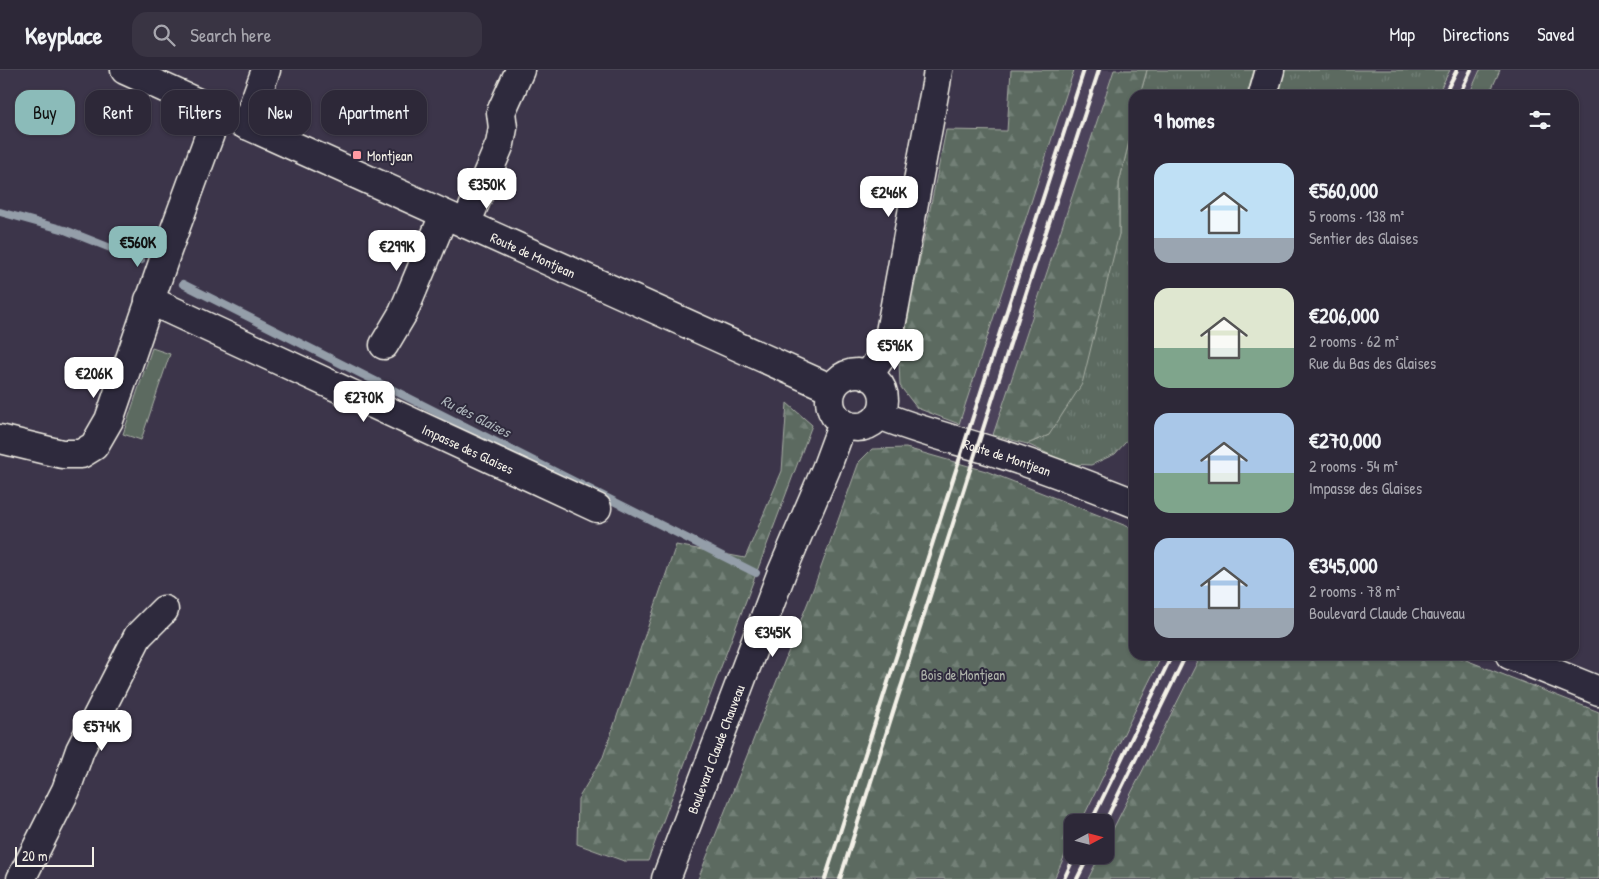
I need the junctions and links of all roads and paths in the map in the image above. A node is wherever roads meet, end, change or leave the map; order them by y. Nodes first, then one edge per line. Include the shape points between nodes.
1 (125, 70) edge
2 (266, 70) edge
3 (520, 70) edge
4 (938, 70) edge
5 (1270, 70) edge
6 (169, 90) edge
7 (1264, 90) edge
8 (239, 122) edge
9 (246, 125) junction
10 (210, 135) edge
11 (455, 220) junction
12 (150, 300) junction
13 (384, 345) dead end
14 (868, 376) junction
15 (832, 389) junction
16 (880, 415) junction
17 (843, 424) junction
18 (0, 440) edge
19 (1129, 501) edge
20 (597, 508) dead end
21 (164, 610) dead end
22 (1522, 660) edge
23 (1599, 691) edge
24 (21, 879) edge
25 (666, 879) edge

1 - 6 street, Route de Montjean
2 - 9 street
3 - 11 street via 501,112 500,144
4 - 14 street via 890,332 879,360
5 - 7 street
8 - 9 street, Route de Montjean
9 - 11 street, Route de Montjean
10 - 12 street
11 - 13 street
11 - 15 street, Route de Montjean
12 - 18 street via 109,420 94,446 81,454 62,454
12 - 20 street, Impasse des Glaises
14 - 15 street via 858,373 847,375
14 - 16 street via 876,381 884,397
15 - 17 street via 831,408
16 - 17 street via 863,427
16 - 19 street, Route de Montjean via 904,426 1038,466
17 - 25 street, Boulevard Claude Chauveau via 782,572
21 - 24 street via 138,636 80,750 66,790
22 - 23 street

